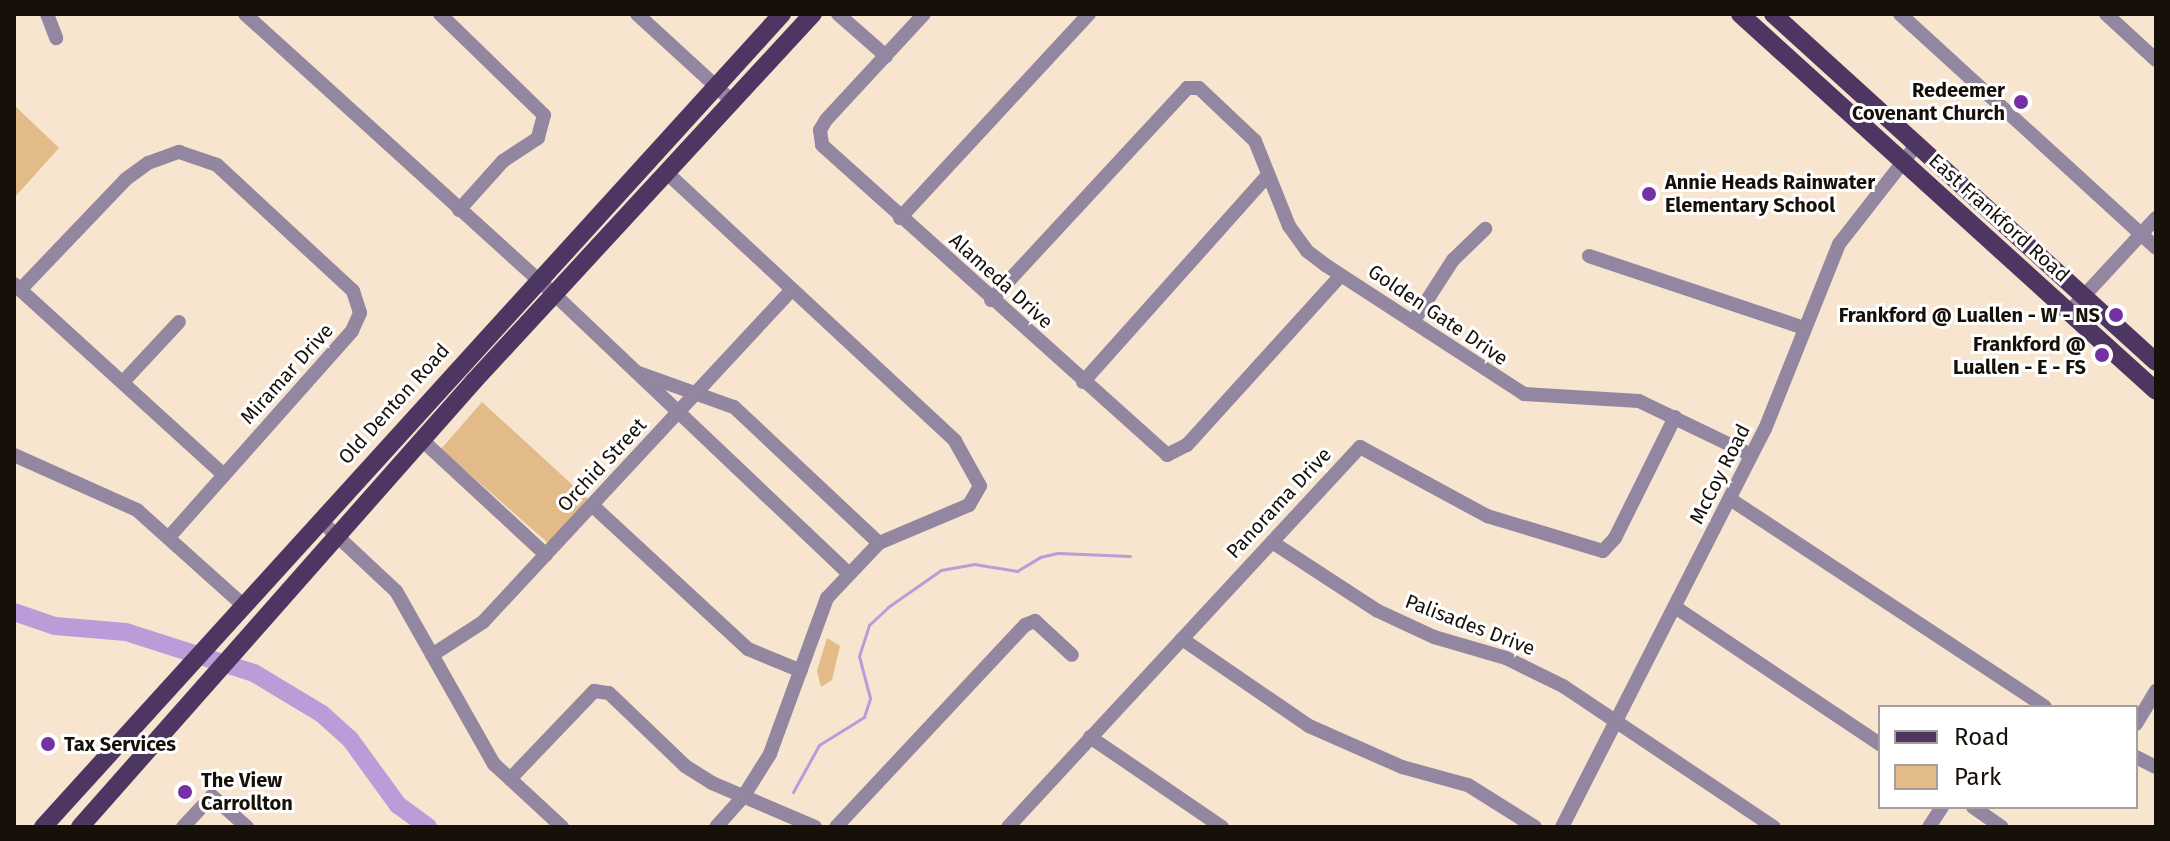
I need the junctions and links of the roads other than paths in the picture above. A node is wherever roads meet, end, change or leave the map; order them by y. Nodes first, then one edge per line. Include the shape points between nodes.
1 (47, 14) edge
2 (245, 14) edge
3 (440, 14) edge
4 (637, 14) edge
5 (782, 14) edge
6 (813, 14) edge
7 (838, 14) edge
8 (924, 14) edge
9 (1089, 14) edge
10 (1740, 14) edge
11 (1773, 14) edge
12 (1900, 14) edge
13 (2106, 14) edge
14 (56, 38) dead end
15 (886, 56) junction
16 (2156, 60) edge
17 (715, 85) junction
18 (732, 101) junction
19 (1917, 144) junction
20 (1904, 161) junction
21 (666, 172) junction
22 (1268, 175) junction
23 (459, 210) junction
24 (900, 218) junction
25 (2156, 218) edge
26 (1485, 229) dead end
27 (2140, 234) junction
28 (2156, 248) edge
29 (1589, 256) dead end
30 (1341, 275) junction
31 (537, 278) junction
32 (17, 287) edge
33 (791, 290) junction
34 (553, 293) junction
35 (2083, 296) junction
36 (991, 300) junction
37 (2069, 312) junction
38 (179, 322) dead end
39 (1413, 322) junction
40 (1804, 328) junction
41 (2156, 362) edge
42 (632, 371) junction
43 (123, 382) junction
44 (1083, 382) junction
45 (698, 391) junction
46 (2156, 391) edge
47 (677, 414) junction
48 (1675, 417) junction
49 (422, 440) junction
50 (14, 455) edge
51 (1751, 455) junction
52 (224, 475) junction
53 (1730, 499) junction
54 (592, 505) junction
55 (320, 520) junction
56 (169, 537) junction
57 (339, 537) junction
58 (1272, 542) junction
59 (879, 543) junction
60 (546, 555) junction
61 (848, 573) junction
62 (243, 605) junction
63 (1675, 607) junction
64 (1182, 639) junction
65 (432, 655) junction
66 (1072, 655) dead end
67 (801, 671) junction
68 (2156, 691) edge
69 (2042, 705) edge
70 (1616, 721) junction
71 (2138, 721) edge
72 (1090, 737) junction
73 (1878, 743) edge
74 (2138, 758) edge
75 (2156, 767) edge
76 (510, 779) junction
77 (743, 797) junction
78 (1941, 809) edge
79 (1976, 809) edge
80 (43, 827) edge
81 (80, 827) edge
82 (183, 827) edge
83 (247, 827) edge
84 (562, 827) edge
85 (716, 827) edge
86 (815, 827) edge
87 (836, 827) edge
88 (1008, 827) edge
89 (1222, 827) edge
90 (1535, 827) edge
91 (1562, 827) edge
92 (1774, 827) edge
93 (1929, 827) edge
94 (2002, 827) edge

1 - 14 street
2 - 23 street
3 - 23 street via 544,115 538,138 503,161
4 - 17 street
5 - 17 main road, Old Denton Road
6 - 18 main road
7 - 15 street
8 - 15 street
9 - 24 street
10 - 20 main road, East Frankford Road
11 - 19 main road, East Frankford Road
12 - 27 street
13 - 16 street
15 - 24 street, Alameda Drive via 820,130 822,145
17 - 18 street
17 - 31 main road, Old Denton Road
18 - 21 main road
19 - 20 street, McCoy Road
19 - 35 main road, East Frankford Road
20 - 37 main road, East Frankford Road
20 - 40 street, McCoy Road via 1853,222
21 - 33 street
21 - 34 main road
22 - 30 street, Golden Gate Drive via 1295,237
22 - 36 street, Golden Gate Drive via 1247,132 1199,88 1187,88
22 - 44 street
23 - 31 street
24 - 36 street, Alameda Drive
25 - 27 street
26 - 39 street via 1453,260
27 - 28 street
27 - 35 street
29 - 40 street
30 - 39 street, Golden Gate Drive
30 - 44 street, Alameda Drive via 1187,445 1167,455
31 - 34 street
31 - 55 main road, Old Denton Road
32 - 43 street
32 - 52 street, Miramar Drive via 148,163 179,152 217,165 345,282 359,305 352,331
33 - 45 street, Orchid Street
33 - 59 street via 955,441 978,478 978,497
34 - 42 street
34 - 49 main road
35 - 37 street
35 - 41 main road, East Frankford Road
36 - 44 street, Alameda Drive
37 - 46 main road, East Frankford Road
38 - 43 street
39 - 48 street, Golden Gate Drive via 1524,394 1615,396
40 - 51 street, McCoy Road
42 - 45 street
42 - 47 street
43 - 52 street
45 - 47 street, Orchid Street
45 - 59 street via 734,407
47 - 54 street, Orchid Street
47 - 61 street
48 - 51 street, Golden Gate Drive
48 - 58 street, Panorama Drive via 1615,538 1603,551 1452,501 1368,446 1351,454
49 - 57 main road
49 - 60 street
50 - 56 street via 116,498
51 - 53 street, McCoy Road
52 - 56 street, Miramar Drive
53 - 63 street, McCoy Road
53 - 69 street
54 - 60 street, Orchid Street
54 - 67 street via 748,649
55 - 57 street
55 - 62 main road, Old Denton Road
56 - 62 street
57 - 65 street via 396,591
57 - 81 main road
58 - 64 street, Panorama Drive
58 - 70 street, Palisades Drive via 1378,611 1434,637 1527,667
59 - 61 street
60 - 65 street, Orchid Street via 483,622
61 - 67 street via 817,614
62 - 80 main road, Old Denton Road
63 - 70 street, McCoy Road
63 - 73 street
64 - 72 street, Panorama Drive
64 - 90 street via 1309,726 1402,767 1468,785
65 - 76 street via 483,747
66 - 87 street via 1035,621 1025,625
67 - 77 street via 770,754
68 - 71 street
70 - 91 street, McCoy Road
70 - 92 street, Palisades Drive
72 - 88 street, Panorama Drive
72 - 89 street
74 - 75 street
76 - 77 street via 594,691 609,693 685,766
76 - 84 street
77 - 85 street
77 - 86 street
78 - 93 street
79 - 94 street
82 - 83 street via 212,796

